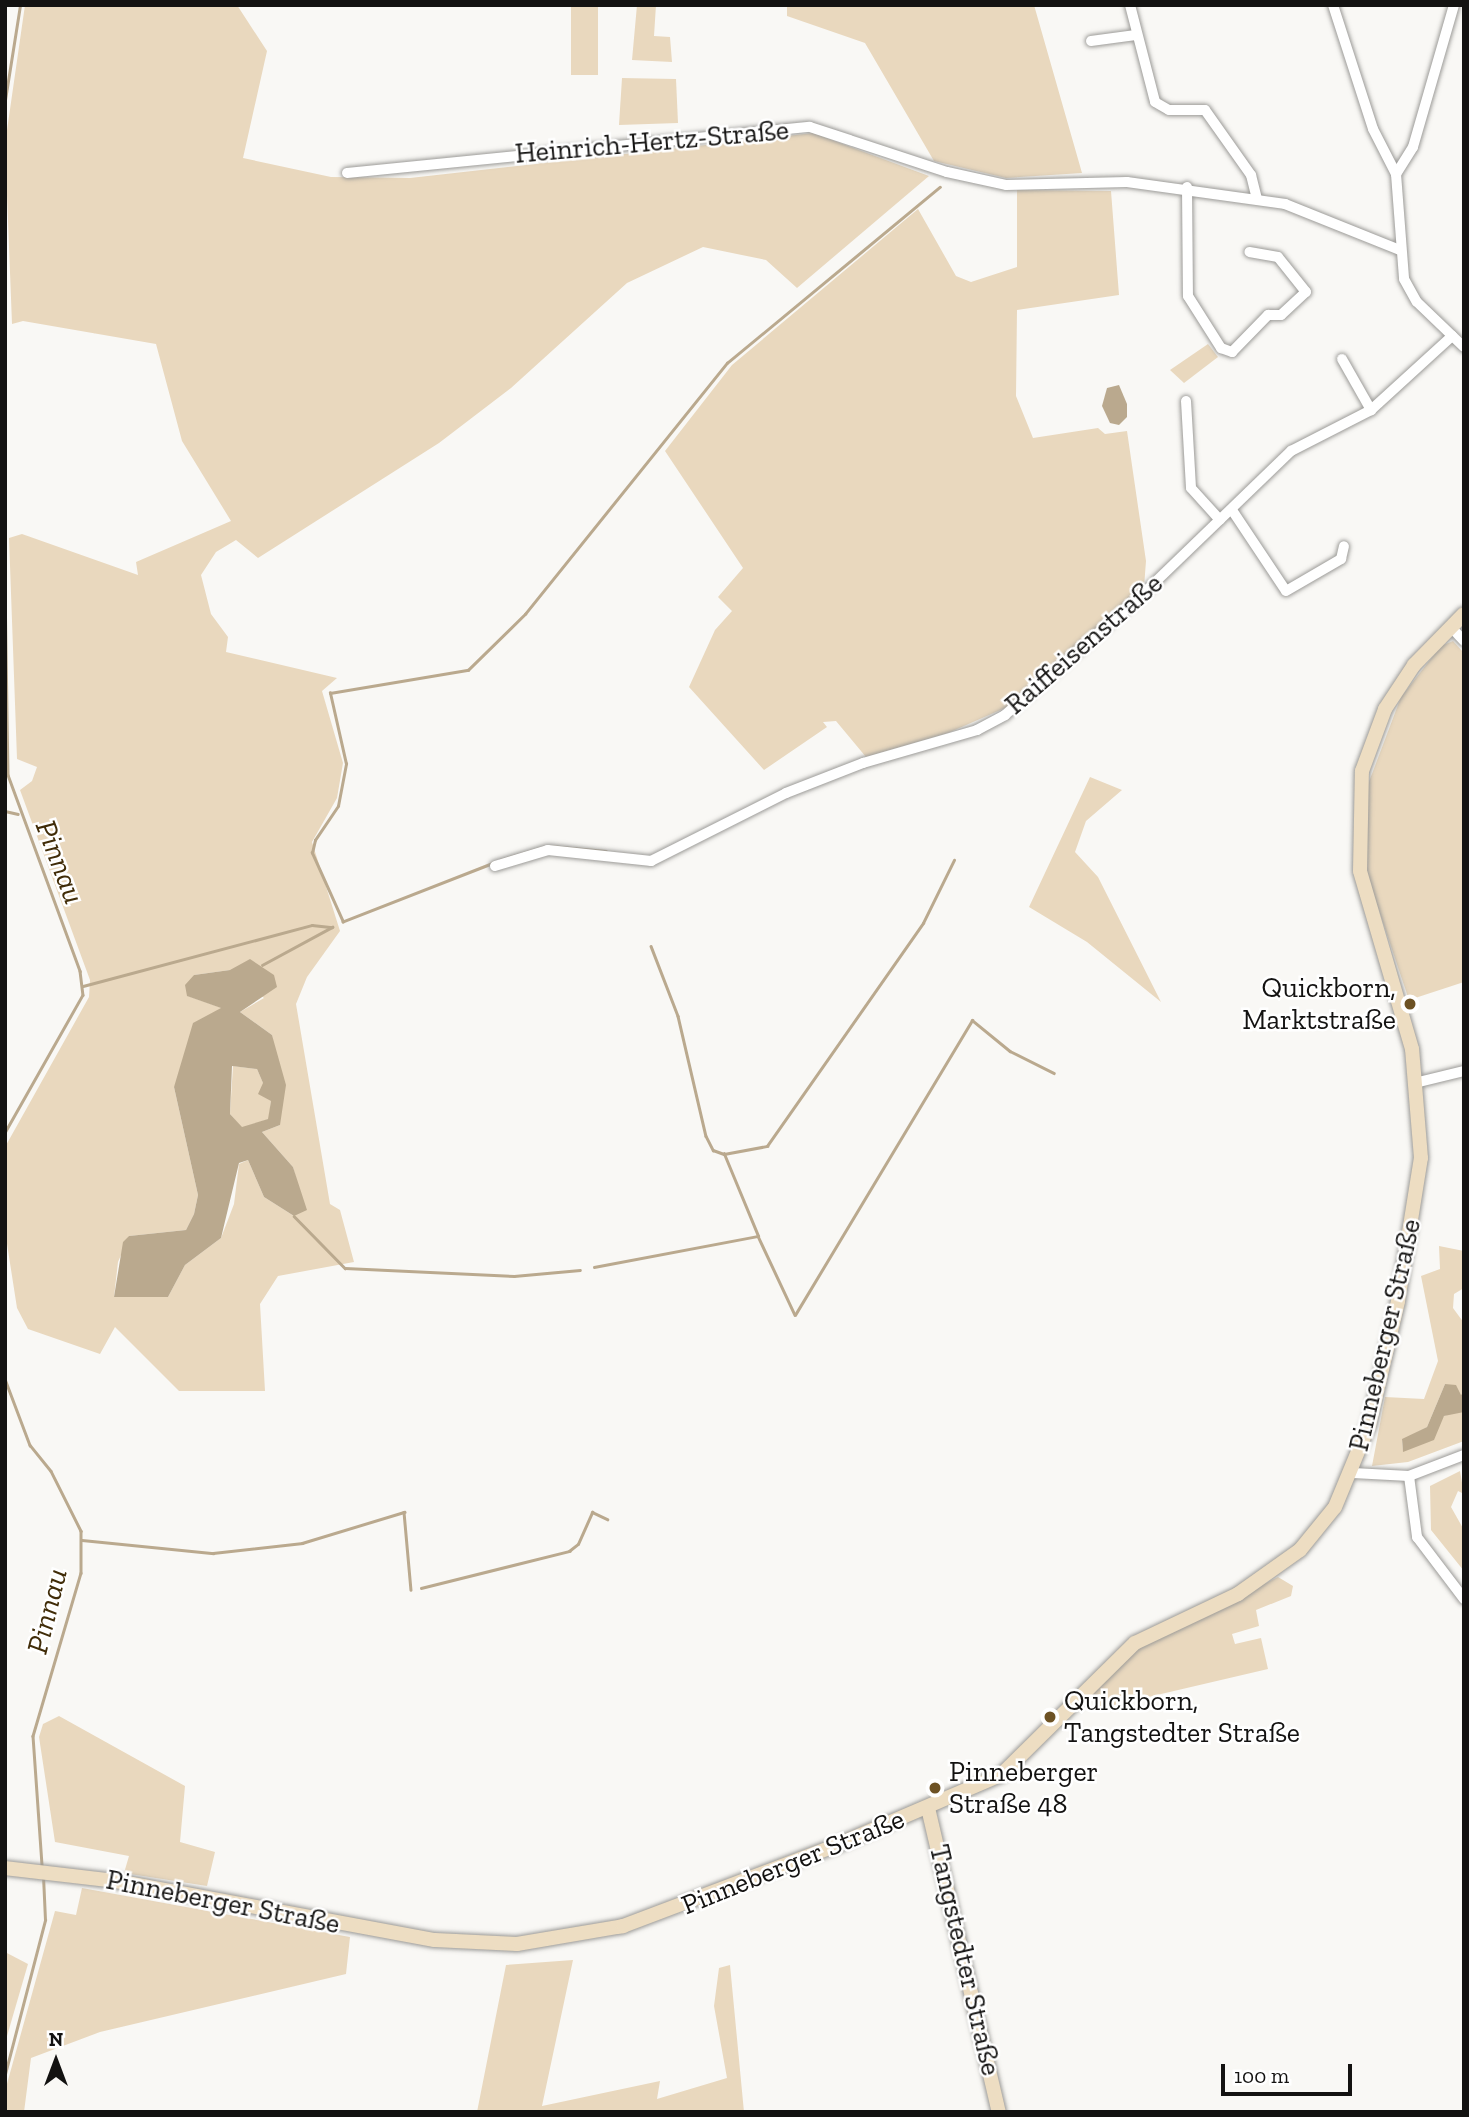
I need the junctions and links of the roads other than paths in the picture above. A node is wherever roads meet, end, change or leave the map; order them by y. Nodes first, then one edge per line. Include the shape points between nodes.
1 (1130, 5) edge
2 (1333, 5) edge
3 (1454, 5) edge
4 (1136, 35) junction
5 (1091, 41) dead end
6 (347, 173) dead end
7 (1396, 174) junction
8 (1187, 187) junction
9 (1257, 199) junction
10 (1400, 250) junction
11 (1249, 253) dead end
12 (1452, 337) junction
13 (1464, 347) edge
14 (1342, 359) dead end
15 (1186, 401) dead end
16 (1371, 411) junction
17 (1232, 510) junction
18 (1220, 520) junction
19 (1344, 546) dead end
20 (1464, 614) edge
21 (1451, 627) junction
22 (1464, 641) edge
23 (495, 866) dead end
24 (1464, 1071) edge
25 (1419, 1082) junction
26 (1464, 1455) edge
27 (1353, 1472) junction
28 (1409, 1476) junction
29 (1464, 1600) edge
30 (928, 1808) junction
31 (5, 1868) edge
32 (999, 2112) edge

1 - 4 street
2 - 7 street via 1373,129
3 - 7 street via 1413,147
4 - 5 street
4 - 9 street via 1155,102 1169,110 1205,110 1251,175
6 - 8 street, Heinrich-Hertz-Straße via 810,127 947,172 1006,185 1128,182
7 - 10 street
8 - 9 street, Heinrich-Hertz-Straße
8 - 11 street via 1188,296 1220,348 1232,352 1268,315 1280,314 1306,292 1278,257
9 - 10 street, Heinrich-Hertz-Straße via 1327,216
10 - 12 street via 1404,279 1417,302
12 - 13 street
12 - 16 street, Raiffeisenstraße
14 - 16 street
15 - 18 street via 1191,488
16 - 17 street, Raiffeisenstraße via 1291,451
17 - 18 street, Raiffeisenstraße
17 - 19 street via 1286,591 1341,559
18 - 23 street, Raiffeisenstraße via 1025,700 977,730 863,763 786,793 651,861 548,850
20 - 21 main road, Pinneberger Straße
21 - 22 street
21 - 25 main road, Pinneberger Straße via 1414,665 1385,709 1362,771 1357,806 1366,900
24 - 25 street
25 - 27 main road, Pinneberger Straße via 1417,1194 1380,1383
26 - 28 street
27 - 28 street
27 - 30 main road, Pinneberger Straße via 1317,1531 1273,1572 1135,1643 1107,1665 1029,1753 1001,1775
28 - 29 street via 1417,1537
30 - 31 main road, Pinneberger Straße via 650,1918 586,1935 517,1944 410,1936 53,1871
30 - 32 main road, Tangstedter Straße

